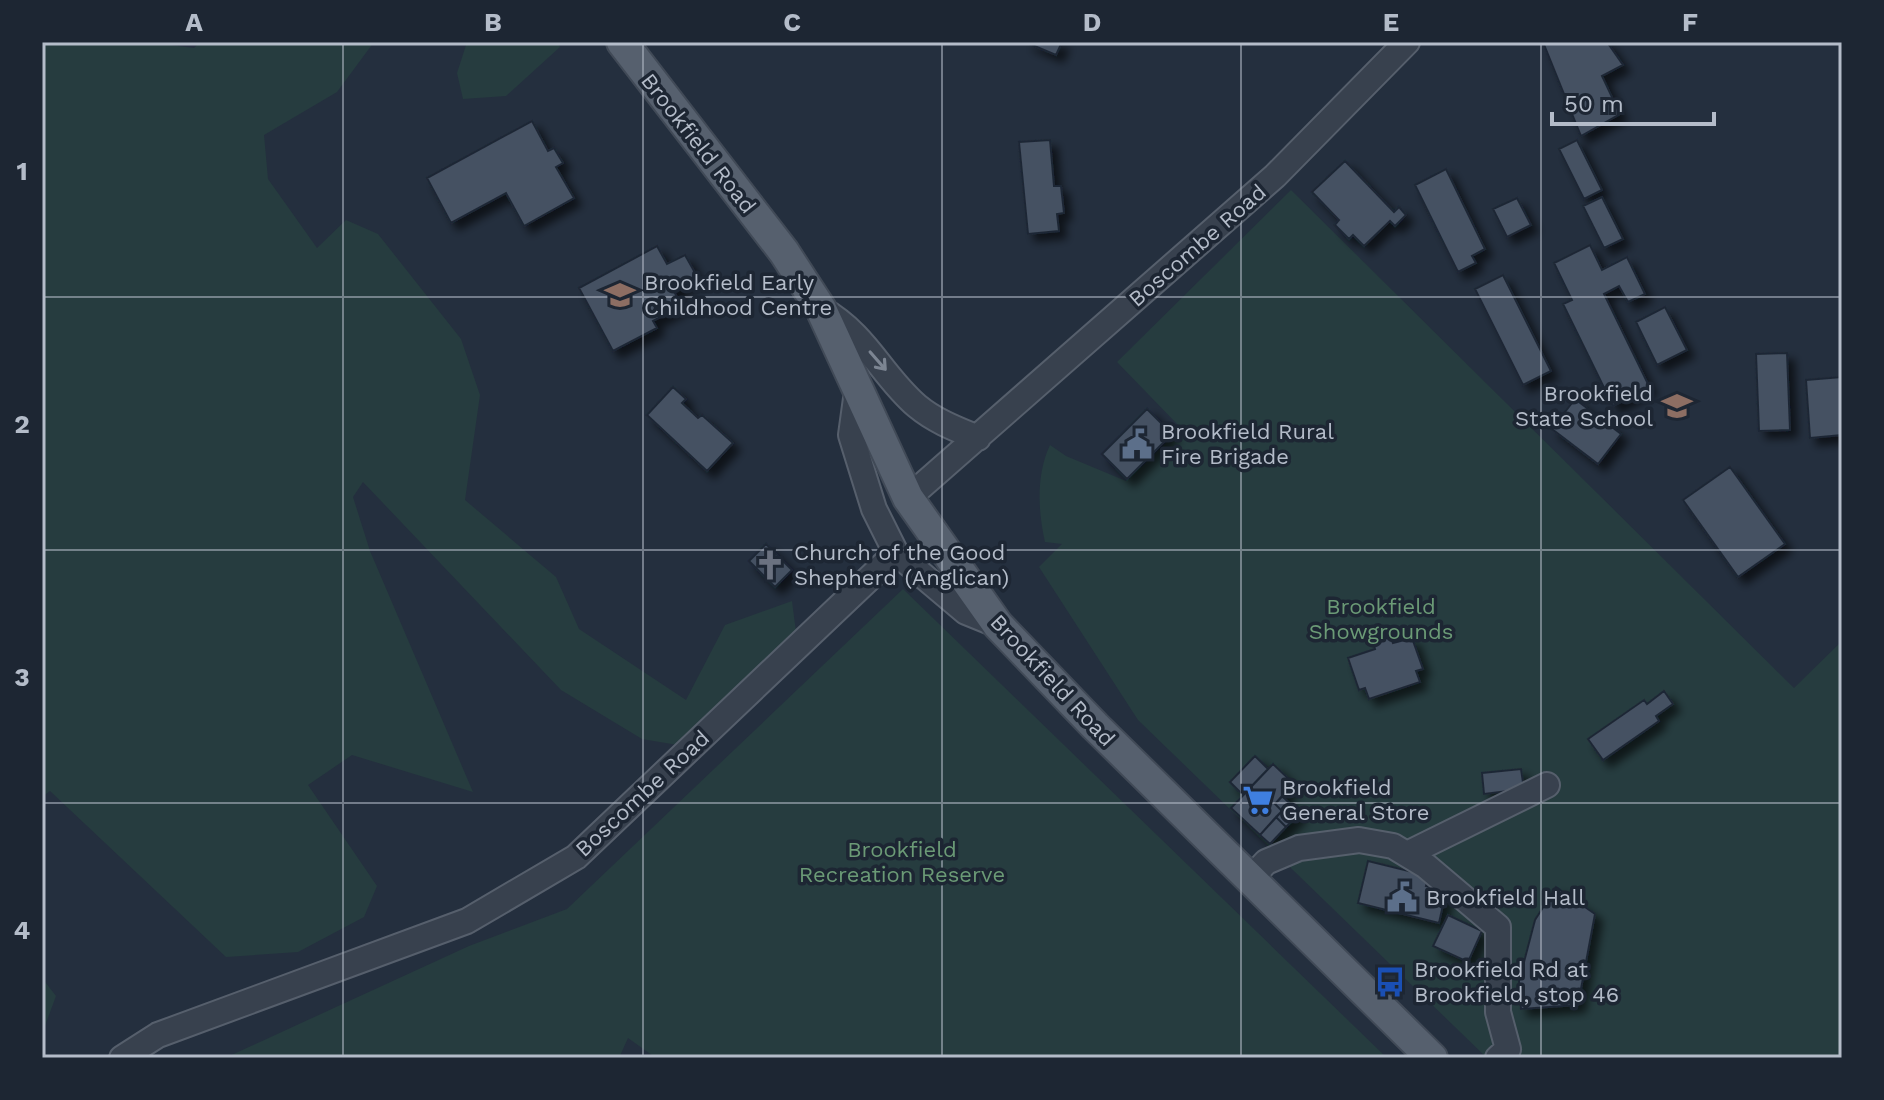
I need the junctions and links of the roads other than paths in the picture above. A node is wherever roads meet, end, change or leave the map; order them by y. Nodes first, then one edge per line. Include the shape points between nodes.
1 (622, 42) edge
2 (1407, 42) edge
3 (821, 309) junction
4 (858, 384) junction
5 (978, 438) junction
6 (908, 498) junction
7 (896, 553) junction
8 (998, 625) junction
9 (1547, 785) dead end
10 (1409, 853) junction
11 (1251, 878) junction
12 (1506, 1055) edge
13 (122, 1058) edge
14 (1432, 1058) edge

1 - 3 main road, Brookfield Road via 784,252
2 - 5 street, Boscombe Road via 1275,176
3 - 4 main road, Brookfield Road
3 -> 5 street via 847,324 915,404 937,421
4 - 6 main road, Brookfield Road
4 - 7 street via 851,435 874,509
5 - 6 street, Boscombe Road
6 - 8 main road, Brookfield Road
7 - 8 street via 966,612
7 - 13 street, Boscombe Road via 576,857 467,921 158,1035
8 - 11 main road, Brookfield Road
9 - 10 street
10 - 11 street via 1359,840 1299,848 1266,862
10 - 12 street via 1498,927 1498,1012
11 - 14 main road, Brookfield Road

